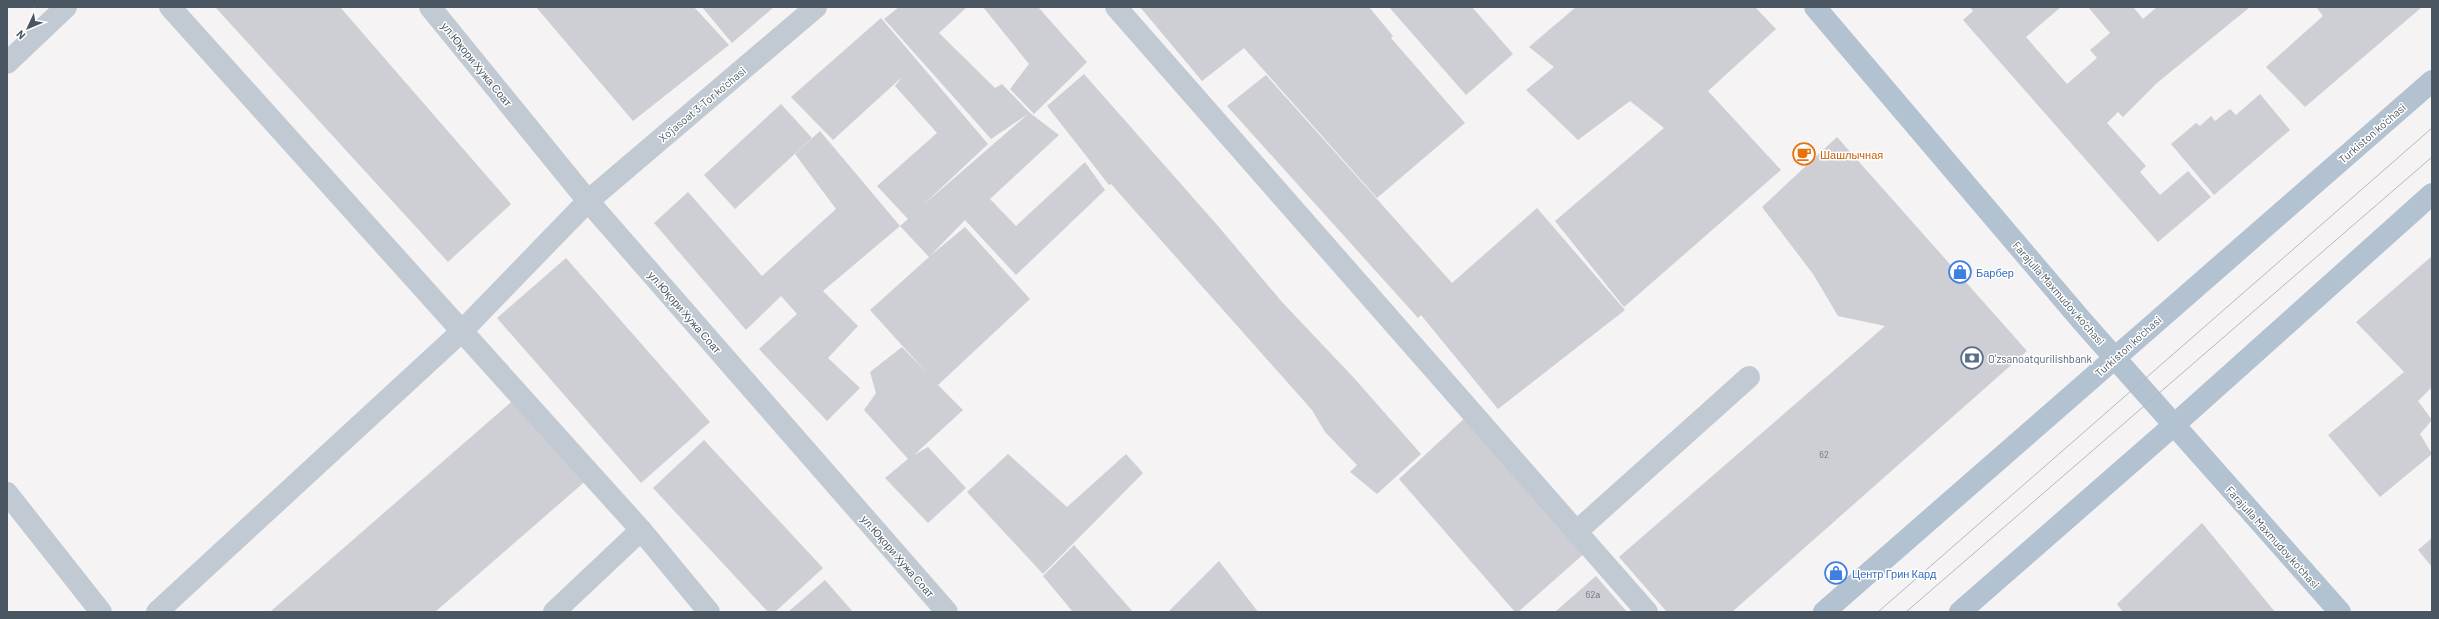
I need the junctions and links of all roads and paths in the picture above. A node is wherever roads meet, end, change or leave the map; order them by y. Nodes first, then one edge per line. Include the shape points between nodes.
1 (66, 7) edge
2 (170, 7) edge
3 (430, 7) edge
4 (816, 7) edge
5 (1116, 7) edge
6 (1815, 7) edge
7 (7, 63) edge
8 (2432, 81) edge
9 (2432, 194) edge
10 (588, 201) junction
11 (461, 332) junction
12 (2115, 358) junction
13 (1749, 377) dead end
14 (2174, 425) junction
15 (7, 493) edge
16 (641, 530) junction
17 (1576, 532) junction
18 (102, 612) edge
19 (157, 612) edge
20 (554, 612) edge
21 (709, 612) edge
22 (947, 612) edge
23 (1647, 612) edge
24 (1824, 612) edge
25 (1960, 612) edge
26 (2340, 612) edge

1 - 7 lane
2 - 11 lane
3 - 10 lane, ул.Юқори Хужа Соат
4 - 10 lane, Xo'jasoat 3-Tor ko'chasi
5 - 17 lane
6 - 12 main road, Farajulla Maxmudov ko'chasi
8 - 12 main road, Turkiston ko'chasi
9 - 14 main road
10 - 11 lane, Xo'jasoat 3-Tor ko'chasi
10 - 22 lane, ул.Юқори Хужа Соат
11 - 16 lane
11 - 19 lane, Xo'jasoat 3-Tor ko'chasi
12 - 14 main road, Farajulla Maxmudov ko'chasi
12 - 24 main road, Turkiston ko'chasi
13 - 17 lane
14 - 25 main road
14 - 26 main road, Farajulla Maxmudov ko'chasi
15 - 18 lane
16 - 20 lane
16 - 21 lane
17 - 23 lane

